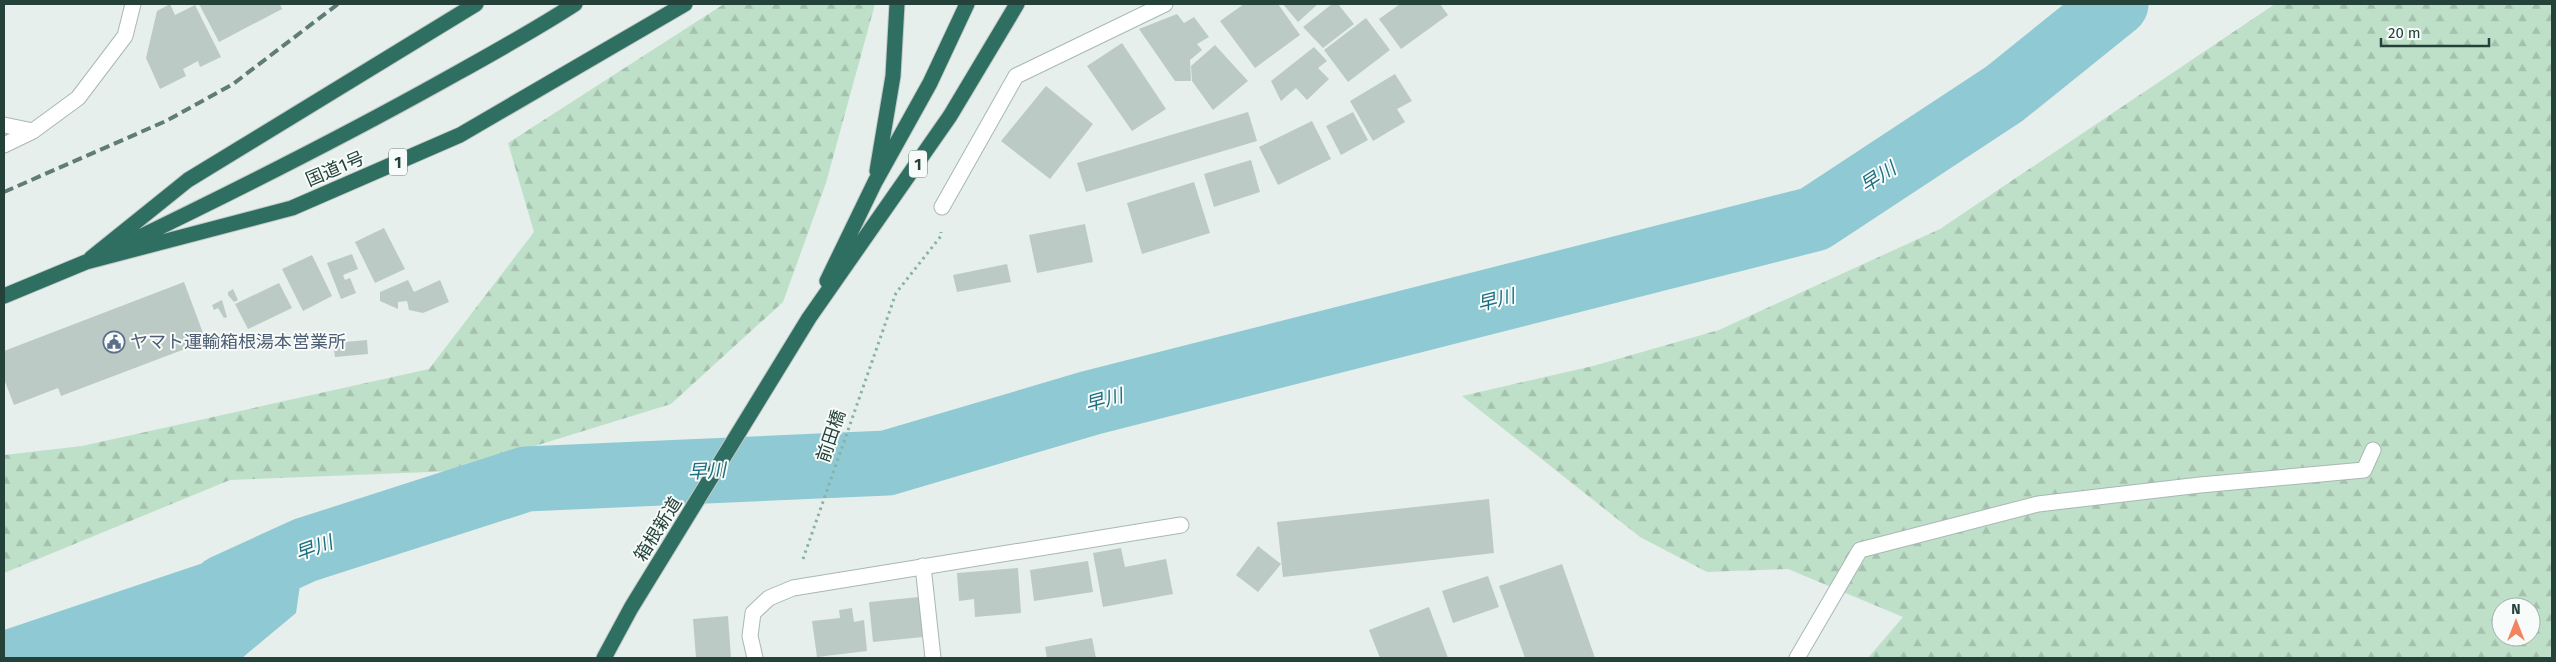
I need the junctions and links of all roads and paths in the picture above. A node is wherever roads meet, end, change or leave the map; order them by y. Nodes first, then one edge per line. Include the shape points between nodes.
1 (133, 4) edge
2 (476, 4) edge
3 (575, 4) edge
4 (685, 4) edge
5 (897, 4) edge
6 (961, 4) edge
7 (967, 4) edge
8 (1017, 4) edge
9 (1165, 4) edge
10 (955, 28) junction
11 (4, 125) edge
12 (33, 131) junction
13 (4, 145) edge
14 (875, 182) junction
15 (942, 207) joint
16 (86, 262) junction
17 (4, 296) edge
18 (809, 318) junction
19 (2373, 450) dead end
20 (1181, 525) dead end
21 (924, 566) junction
22 (792, 588) junction
23 (604, 658) edge
24 (755, 658) edge
25 (933, 658) edge
26 (1797, 658) edge

1 - 12 street via 126,36 78,98
2 - 16 highway, 国道1号 / 1 via 188,180
3 - 16 highway, 1 via 383,115
4 - 16 highway, 国道1号 / 1 via 460,135 292,208
5 - 14 highway, 1 via 893,76
6 - 10 highway, 1
7 - 10 highway, 1
8 - 18 highway, 1 via 950,116
9 - 15 street via 1016,76
10 - 14 highway, 1 via 930,83
11 - 12 street
12 - 13 street
14 - 18 highway, 1
15 - 22 path, 前田橋 via 941,236 896,293
16 - 17 highway, 国道1号 / 1
18 - 23 highway, 箱根新道 / 1 via 631,608
19 - 26 street via 2364,470 2038,504 1860,550
20 - 21 street
21 - 22 street
21 - 25 street
22 - 24 street via 769,598 753,613 750,636

